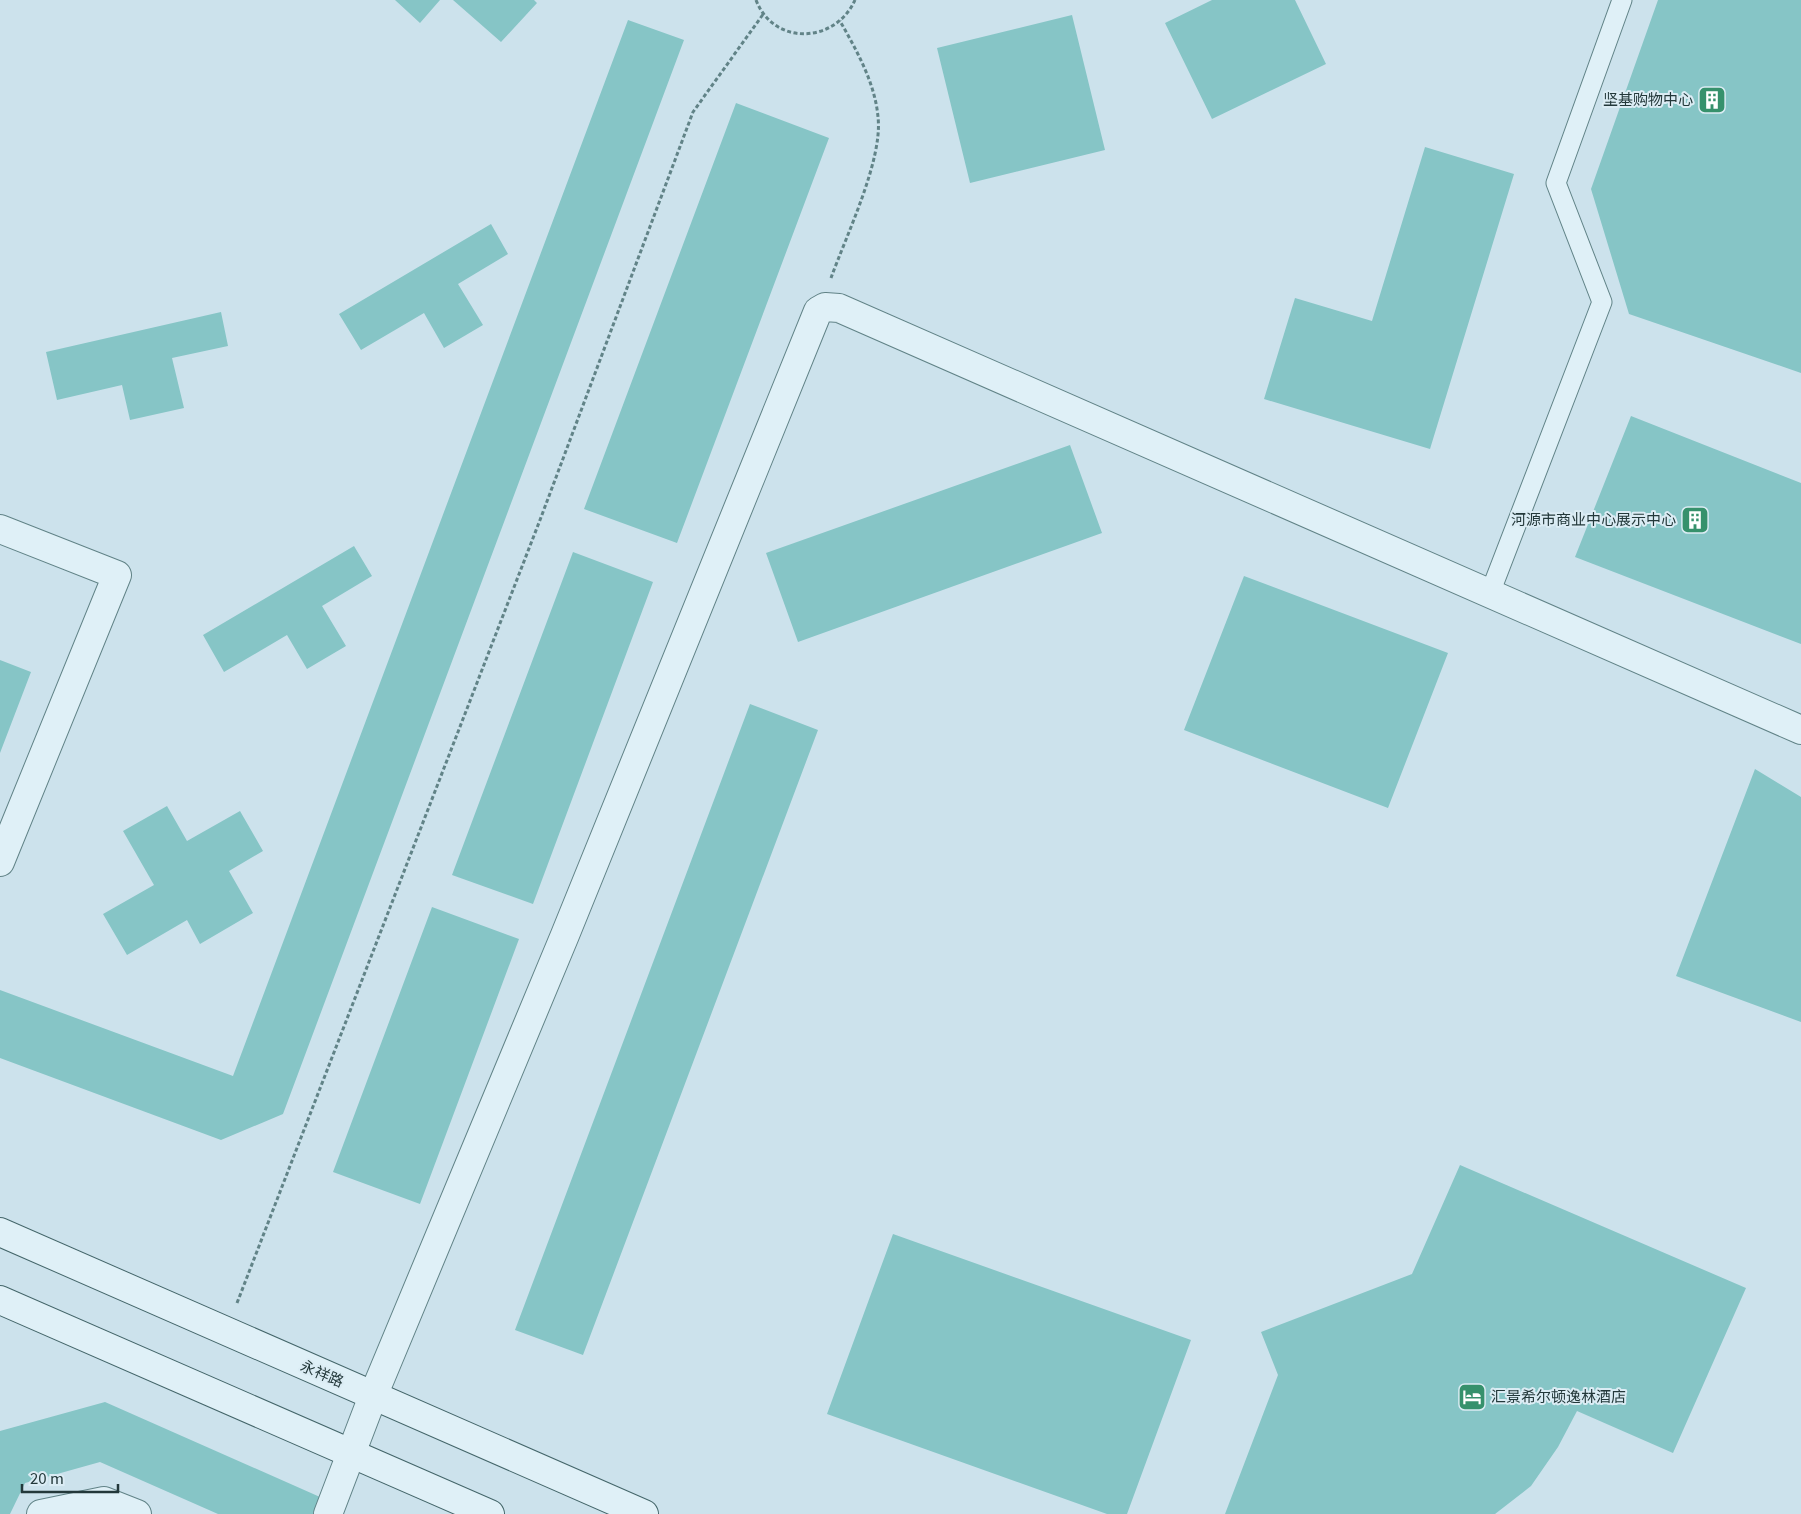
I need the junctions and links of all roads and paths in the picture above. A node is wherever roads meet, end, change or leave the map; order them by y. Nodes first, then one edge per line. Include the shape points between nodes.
1 (756, 0) edge
2 (855, 0) edge
3 (1622, 0) edge
4 (764, 13) junction
5 (840, 21) junction
6 (818, 312) junction
7 (0, 529) edge
8 (1490, 593) junction
9 (1801, 730) edge
10 (0, 862) edge
11 (0, 1232) edge
12 (0, 1300) edge
13 (226, 1332) junction
14 (374, 1396) junction
15 (41, 1514) edge
16 (137, 1514) edge
17 (328, 1514) edge
18 (490, 1514) edge
19 (644, 1514) edge

1 - 4 path
2 - 5 path
3 - 8 lane via 1556,183 1602,302
4 - 5 path via 777,27 795,34 824,31
4 - 13 path via 693,112 540,520
5 - 6 path via 857,49 869,80 878,118 875,158
6 - 8 street via 825,307 839,308
6 - 14 street
7 - 10 street via 117,575
8 - 9 street
11 - 13 street, 永祥路
12 - 18 street
13 - 14 street, 永祥路
14 - 17 street
14 - 19 street, 永祥路
15 - 16 street via 104,1501

